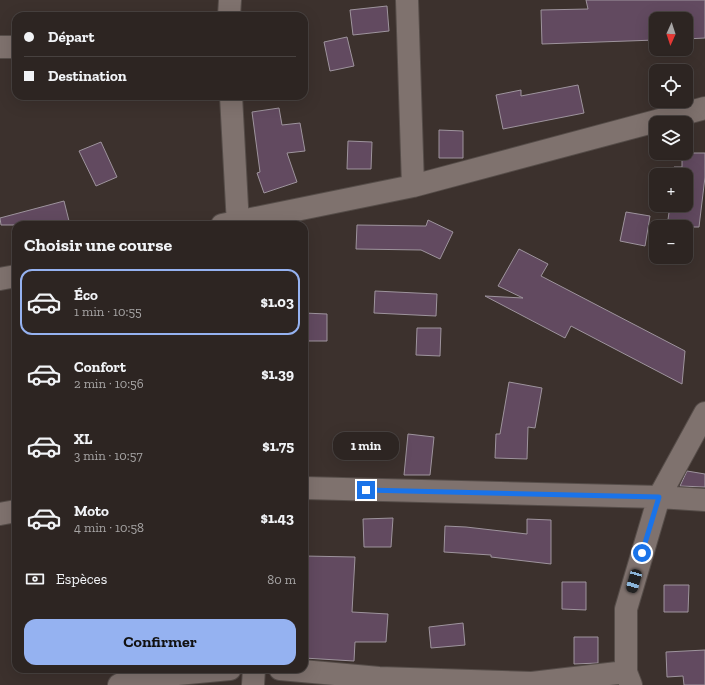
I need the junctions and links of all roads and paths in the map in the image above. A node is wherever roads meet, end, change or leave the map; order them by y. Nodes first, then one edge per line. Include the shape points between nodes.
1 (230, 0) edge
2 (407, 0) edge
3 (229, 12) edge
4 (0, 46) edge
5 (12, 47) edge
6 (232, 100) edge
7 (705, 108) edge
8 (413, 186) junction
9 (232, 221) edge
10 (246, 221) edge
11 (12, 277) edge
12 (0, 279) edge
13 (705, 413) edge
14 (308, 488) edge
15 (659, 497) junction
16 (705, 500) edge
17 (12, 512) edge
18 (0, 514) edge
19 (308, 672) edge
20 (188, 673) edge
21 (254, 673) edge
22 (629, 678) edge
23 (119, 685) edge
24 (253, 685) edge

1 - 3 street
2 - 8 street
4 - 5 street
6 - 9 street
7 - 8 street
8 - 10 street
11 - 12 street
13 - 15 street
14 - 15 street
15 - 16 street
15 - 22 street via 626,609
17 - 18 street
19 - 22 street via 379,678 532,683
20 - 23 street via 136,678
21 - 24 street

